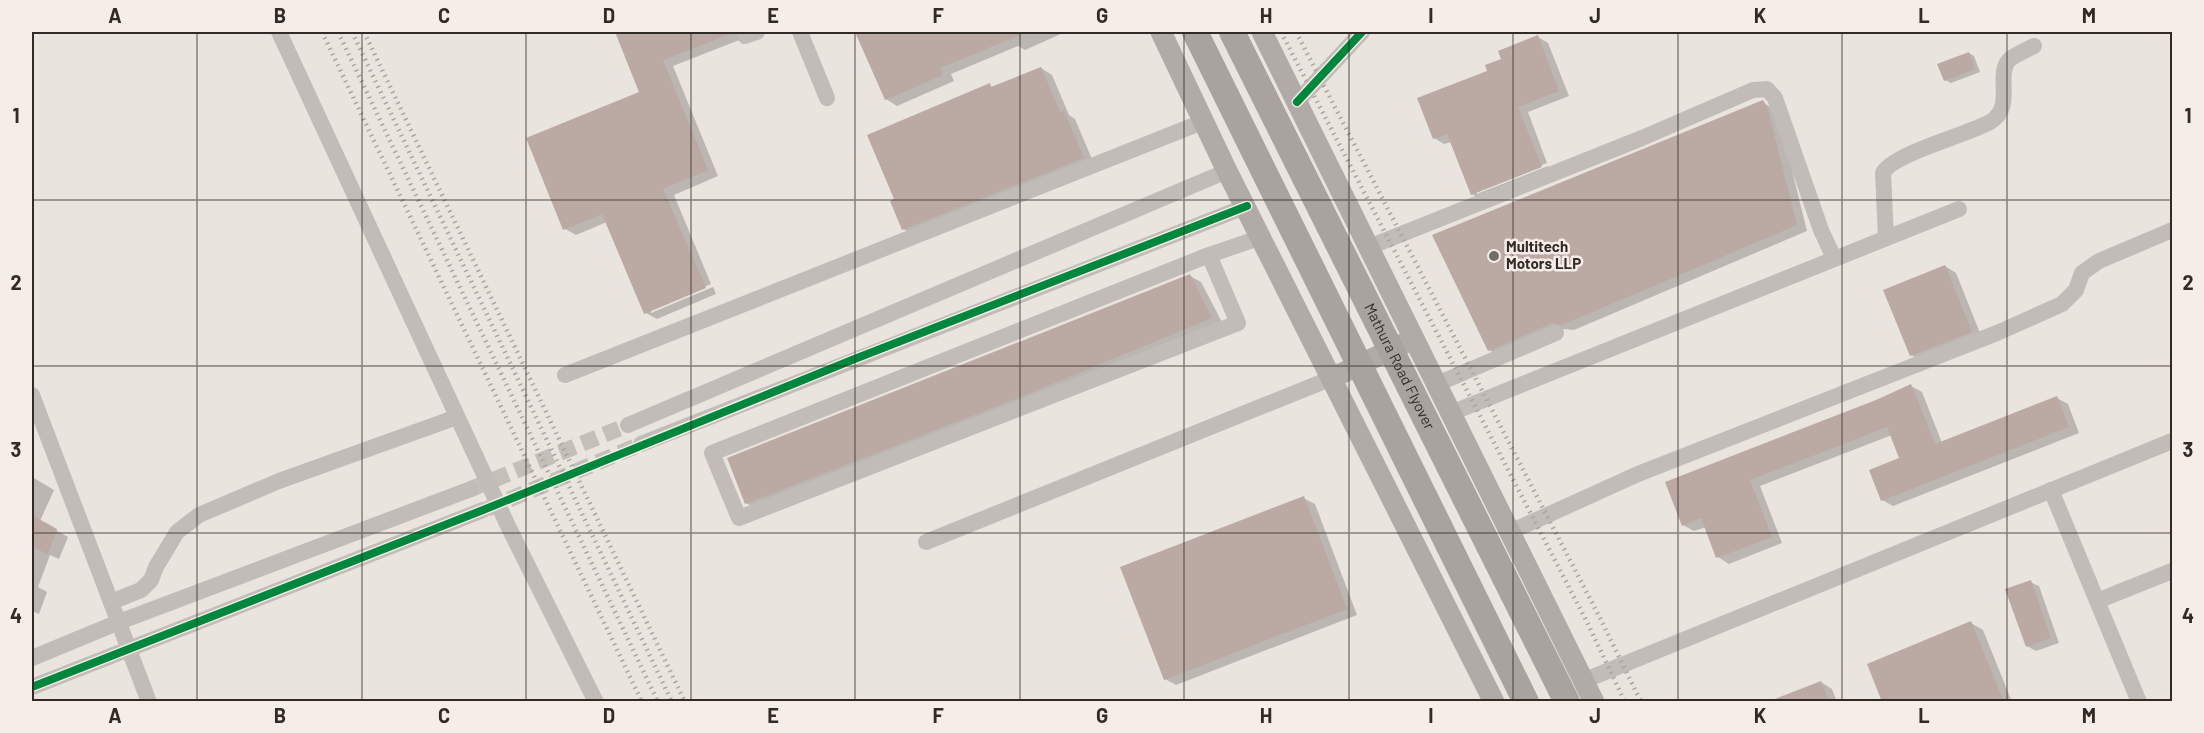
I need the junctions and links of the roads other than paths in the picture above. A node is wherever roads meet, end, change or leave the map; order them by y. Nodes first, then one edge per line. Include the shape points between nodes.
1 (279, 32) edge
2 (800, 32) edge
3 (1161, 32) edge
4 (1196, 32) edge
5 (1232, 32) edge
6 (1262, 32) edge
7 (1362, 32) edge
8 (2034, 46) dead end
9 (827, 98) dead end
10 (1297, 102) junction
11 (1205, 121) junction
12 (1227, 171) junction
13 (1247, 206) junction
14 (1959, 209) dead end
15 (2172, 230) edge
16 (1262, 237) junction
17 (1886, 238) junction
18 (1369, 247) junction
19 (1209, 255) junction
20 (1834, 258) junction
21 (1556, 333) dead end
22 (1414, 339) junction
23 (566, 375) dead end
24 (1332, 378) junction
25 (1437, 384) junction
26 (32, 395) edge
27 (1451, 413) junction
28 (457, 417) junction
29 (627, 425) tunnel mouth
30 (2172, 441) edge
31 (641, 444) tunnel mouth
32 (471, 489) tunnel mouth
33 (2051, 490) junction
34 (483, 510) tunnel mouth
35 (1510, 532) junction
36 (926, 542) dead end
37 (2172, 571) edge
38 (2097, 601) junction
39 (111, 602) junction
40 (119, 622) junction
41 (130, 650) junction
42 (32, 658) edge
43 (1583, 681) junction
44 (32, 687) edge
45 (149, 702) edge
46 (596, 702) edge
47 (1494, 702) edge
48 (1526, 702) edge
49 (1567, 702) edge
50 (1594, 702) edge
51 (2139, 702) edge

1 - 28 street
2 - 9 street
3 - 11 main road
4 - 48 highway, bridge
5 - 49 highway, Mathura Road Flyover, bridge
6 - 10 main road
7 - 10 street
8 - 17 street via 2006,64 2004,101 1992,121 1886,166
10 - 18 main road
11 - 12 main road
11 - 23 street
12 - 13 main road
12 - 29 street
13 - 16 main road
13 - 31 street
14 - 17 street
15 - 35 street via 2099,261 2082,273 2076,290 2062,304 1638,474
16 - 19 street
16 - 24 main road
17 - 20 street
18 - 20 street via 1754,90 1767,89 1775,98
18 - 22 main road
19 - 19 street via 1238,323 739,518 712,453
20 - 27 street
21 - 25 street
22 - 24 main road
22 - 25 main road
24 - 36 street
24 - 47 main road
25 - 27 main road
26 - 39 street
27 - 35 main road
28 - 39 street via 199,514 177,532 151,580 141,590
28 - 46 street
30 - 33 street
32 - 40 street
33 - 38 street
33 - 43 street
34 - 41 street
35 - 43 main road
37 - 38 street
38 - 51 street
39 - 40 street
40 - 41 street
40 - 42 street
41 - 44 street
41 - 45 street
43 - 50 main road

